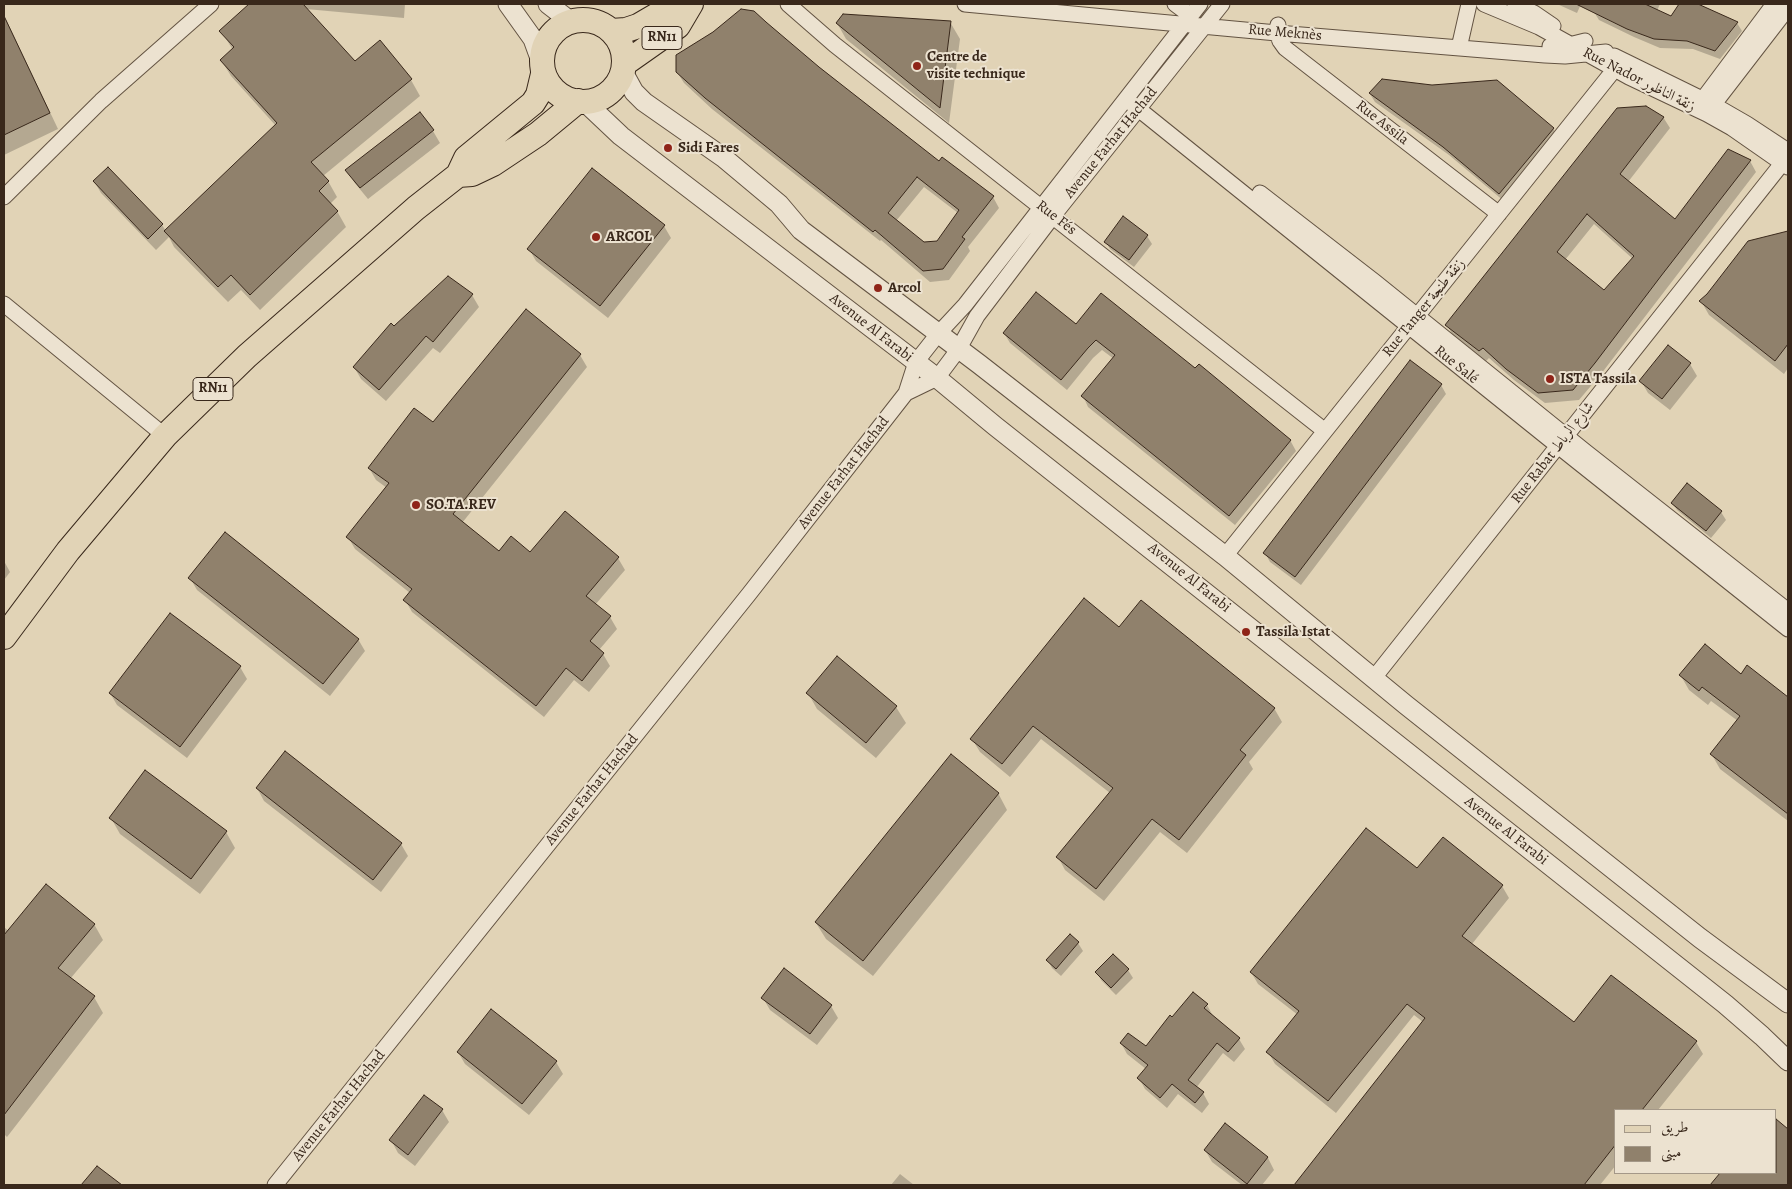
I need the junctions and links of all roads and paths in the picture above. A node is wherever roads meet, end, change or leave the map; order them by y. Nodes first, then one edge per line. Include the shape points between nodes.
1 (211, 4) edge
2 (508, 4) edge
3 (548, 4) edge
4 (686, 4) edge
5 (691, 4) edge
6 (788, 4) edge
7 (965, 4) edge
8 (1078, 4) edge
9 (1175, 4) edge
10 (1222, 4) edge
11 (1469, 4) edge
12 (1484, 4) edge
13 (1515, 4) edge
14 (1774, 4) edge
15 (1788, 8) edge
16 (1192, 14) edge
17 (570, 21) junction
18 (1207, 22) junction
19 (1278, 29) junction
20 (611, 30) junction
21 (1460, 43) junction
22 (1569, 45) junction
23 (1586, 48) junction
24 (1619, 65) junction
25 (542, 68) junction
26 (623, 68) junction
27 (1129, 96) junction
28 (582, 102) junction
29 (1141, 106) junction
30 (1704, 107) junction
31 (1787, 159) edge
32 (458, 175) junction
33 (4, 197) edge
34 (1047, 211) junction
35 (1499, 214) junction
36 (4, 304) edge
37 (1413, 321) junction
38 (938, 334) junction
39 (958, 350) junction
40 (916, 362) junction
41 (937, 378) junction
42 (906, 393) junction
43 (1326, 431) junction
44 (165, 436) junction
45 (1562, 441) junction
46 (1225, 556) junction
47 (1788, 611) edge
48 (1788, 629) edge
49 (4, 637) edge
50 (1373, 679) junction
51 (1788, 1003) edge
52 (1788, 1061) edge
53 (278, 1184) edge

1 - 33 street via 102,102
2 - 25 street via 533,39
3 - 17 street
4 - 20 main road, RN11 via 662,12 638,26
5 - 26 main road, RN11 via 678,26
6 - 34 street, Rue Fés via 835,45
7 - 16 street, Rue Meknès
8 - 16 street, Rue Meknès
9 - 16 street
10 - 18 street, Avenue Farhat Hachad
11 - 21 street
12 - 22 street, Rue Nador زنقة الناظور via 1519,18
13 - 23 street, Rue Nador زنقة الناظور
14 - 30 street
15 - 30 street
16 - 18 street, Rue Meknès
16 - 27 street, Avenue Farhat Hachad
17 - 20 main road via 590,20
17 - 25 main road, RN11 via 549,36
18 - 19 street, Rue Meknès
18 - 29 street, Avenue Farhat Hachad
19 - 21 street, Rue Meknès
19 - 35 street, Rue Assila via 1285,48
20 - 26 main road, RN11 via 620,41 624,54
21 - 22 street, Rue Meknès
21 - 23 street, Rue Meknès via 1545,55
22 - 23 street, Rue Meknès
23 - 24 street, Rue Nador زنقة الناظور
23 - 24 street, Rue Nador زنقة الناظور via 1606,52
24 - 30 street, Rue Nador زنقة الناظور
24 - 35 street, Rue Tanger زنقة طنجة
25 - 28 main road via 549,86 571,100
25 - 32 main road, RN11 via 538,95 533,103 466,158
26 - 28 main road, RN11 via 617,84 606,95
26 - 38 street via 634,92 644,102 724,158 779,204 801,230
27 - 29 street, Rue Salé
27 - 34 street, Avenue Farhat Hachad
28 - 32 main road, RN11 via 493,164 472,174
28 - 40 street, Avenue Al Farabi
29 - 34 street, Avenue Farhat Hachad
29 - 37 street, Rue Salé
30 - 31 street, Rue Nador زنقة الناظور via 1747,124
31 - 45 street, Rue Rabat شارع الرباط
32 - 44 main road, RN11 via 246,356
34 - 38 street, Avenue Farhat Hachad
34 - 39 street, Avenue Farhat Hachad
34 - 43 street, Rue Fés
35 - 37 street, Rue Tanger زنقة طنجة
36 - 44 street
37 - 43 street, Rue Tanger زنقة طنجة
37 - 45 street, Rue Salé
38 - 39 street
38 - 40 street, Avenue Farhat Hachad
39 - 41 street, Avenue Farhat Hachad
39 - 46 street
40 - 41 street, Avenue Al Farabi
40 - 42 street, Avenue Farhat Hachad
41 - 42 street, Avenue Farhat Hachad
41 - 52 street, Avenue Al Farabi via 1732,1010
42 - 53 street, Avenue Farhat Hachad
43 - 46 street, Rue Tanger زنقة طنجة
44 - 49 main road, RN11 via 68,551
45 - 47 street, Rue Salé
45 - 48 street, Rue Salé
45 - 50 street, Rue Rabat شارع الرباط
46 - 50 street
50 - 51 street via 1700,938

